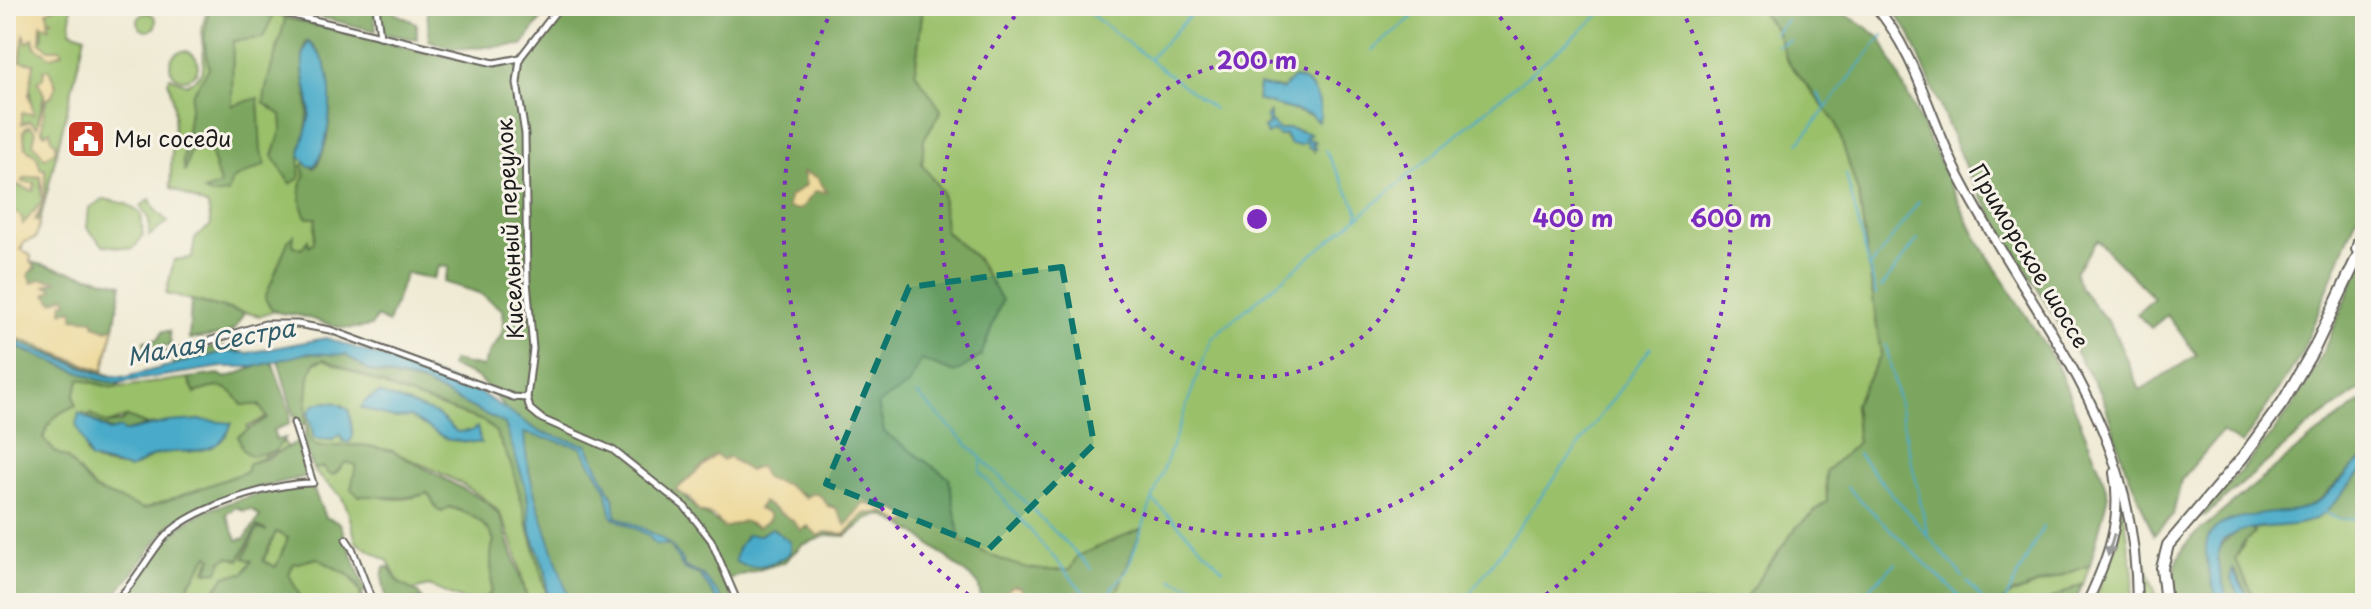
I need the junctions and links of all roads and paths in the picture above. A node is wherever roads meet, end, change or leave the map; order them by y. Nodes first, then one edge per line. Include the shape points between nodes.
1 (255, 6) edge
2 (376, 6) edge
3 (560, 6) edge
4 (1875, 6) edge
5 (380, 36) junction
6 (520, 58) junction
7 (2365, 222) edge
8 (2365, 241) edge
9 (2352, 266) junction
10 (143, 355) dead end
11 (527, 398) junction
12 (294, 423) dead end
13 (2108, 440) junction
14 (346, 539) dead end
15 (113, 603) edge
16 (373, 603) edge
17 (738, 603) edge
18 (2087, 603) edge
19 (2137, 603) edge
20 (2166, 603) edge

1 - 5 street
2 - 5 street
3 - 6 street
4 - 13 main road, Приморское шоссе via 1902,45 1982,222 2078,373
5 - 6 street via 494,63
6 - 11 street, Кисельный переулок via 517,83 525,134 533,349
7 - 9 highway
8 - 9 highway
9 - 20 highway via 2283,402 2168,545 2162,568
10 - 11 street via 159,356 265,324 297,324 330,330
11 - 17 street via 534,414 613,450 685,507 711,540
12 - 15 street via 313,483 271,487 196,513 162,539
13 -> 18 main road, Приморское шоссе via 2117,519
13 - 19 main road, Приморское шоссе via 2131,521
14 - 16 street

